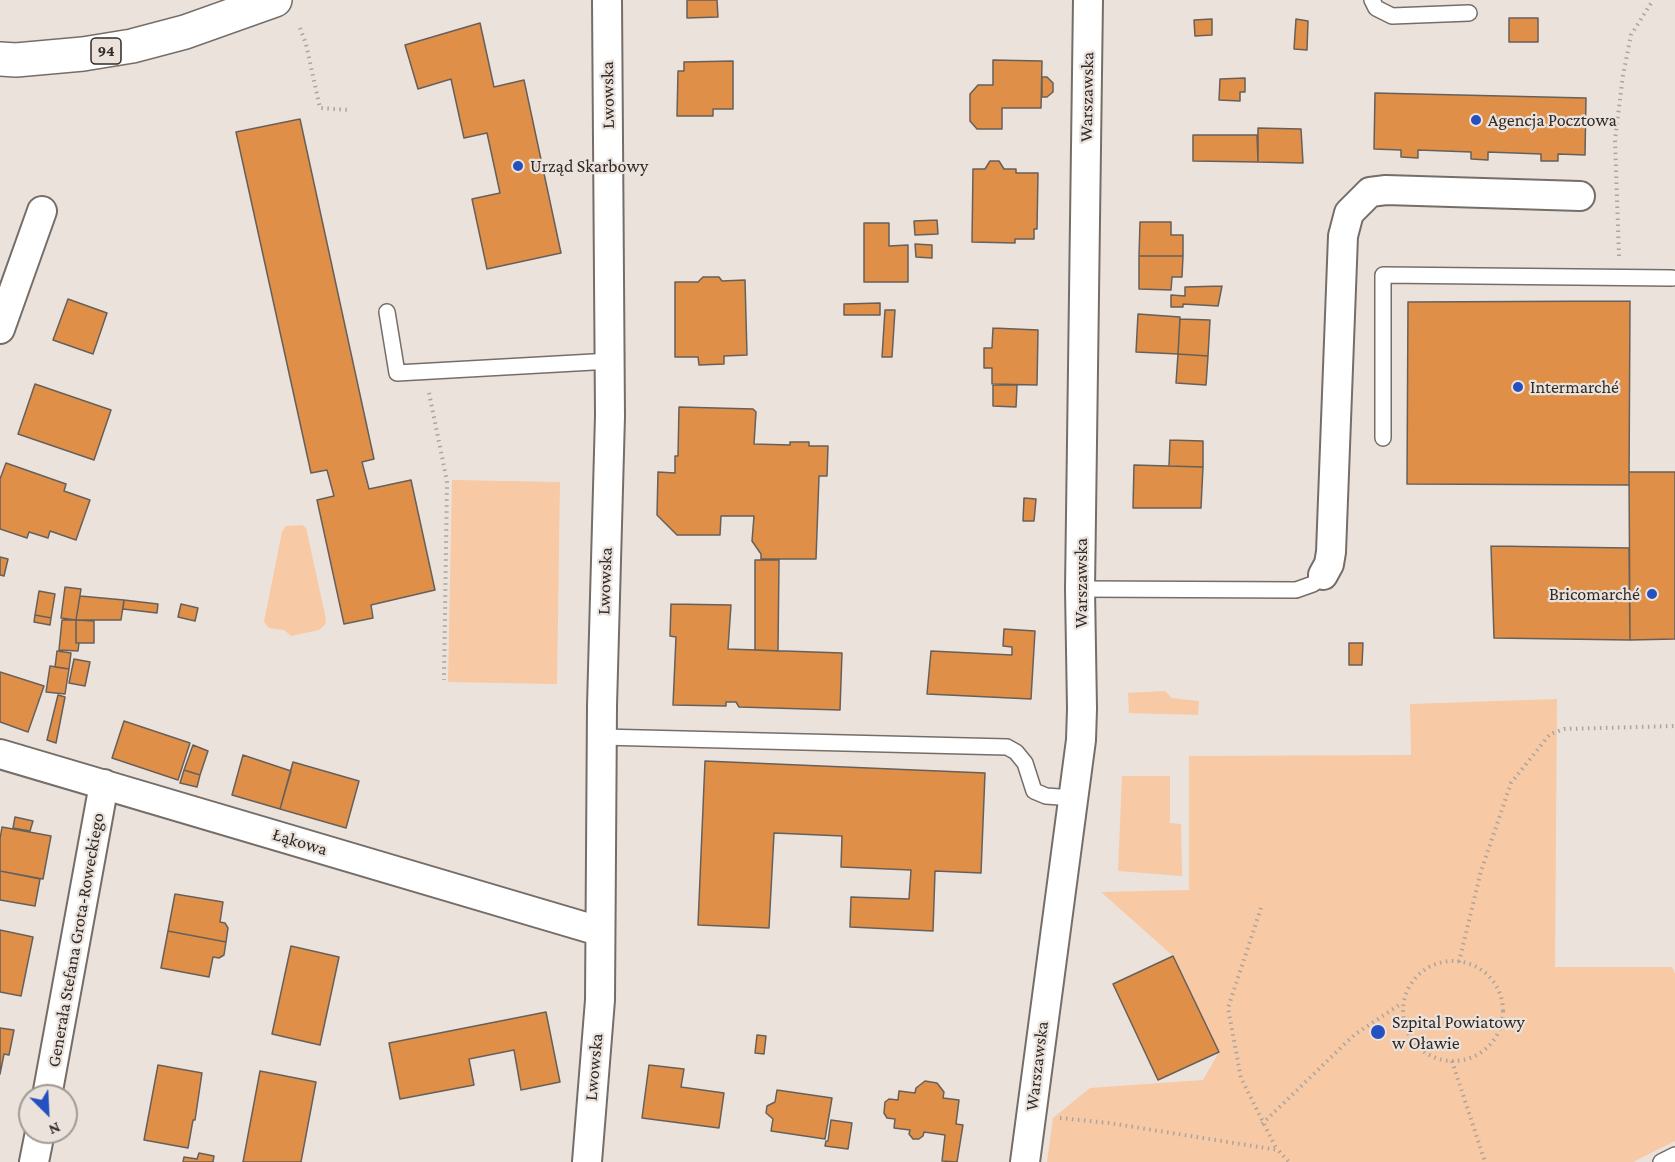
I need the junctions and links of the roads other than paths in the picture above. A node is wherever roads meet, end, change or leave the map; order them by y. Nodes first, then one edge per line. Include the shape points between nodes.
1 (275, 0) edge
2 (607, 0) edge
3 (1089, 0) edge
4 (1372, 0) edge
5 (1469, 13) dead end
6 (0, 59) edge
7 (1580, 196) dead end
8 (42, 211) dead end
9 (1672, 278) dead end
10 (387, 312) dead end
11 (0, 329) edge
12 (611, 361) junction
13 (1383, 438) dead end
14 (1323, 574) joint
15 (1080, 589) junction
16 (601, 736) junction
17 (0, 754) edge
18 (104, 784) junction
19 (1073, 798) junction
20 (599, 931) junction
21 (49, 1084) edge
22 (38, 1144) edge
23 (1675, 1155) edge
24 (34, 1162) edge
25 (586, 1162) edge
26 (1025, 1162) edge
27 (1661, 1162) edge

1 - 6 main road, 94 via 132,46 83,54
2 - 12 street, Lwowska
3 - 15 street, Warszawska
4 - 5 lane via 1376,8 1392,16
7 - 14 street via 1386,190 1371,192 1349,213 1343,236 1331,552
8 - 11 street
9 - 13 lane via 1383,275
10 - 12 lane via 398,373
12 - 16 street, Lwowska
14 - 15 lane via 1313,584 1296,591
15 - 19 street, Warszawska via 1081,740
16 - 19 lane via 1006,747 1025,763 1034,791
16 - 20 street, Lwowska
17 - 18 street, Łąkowa
18 - 20 street, Łąkowa
18 - 21 street, Generała Stefana Grota-Roweckiego
19 - 26 street, Warszawska
20 - 25 street, Lwowska via 600,1000
22 - 24 street
23 - 27 lane

